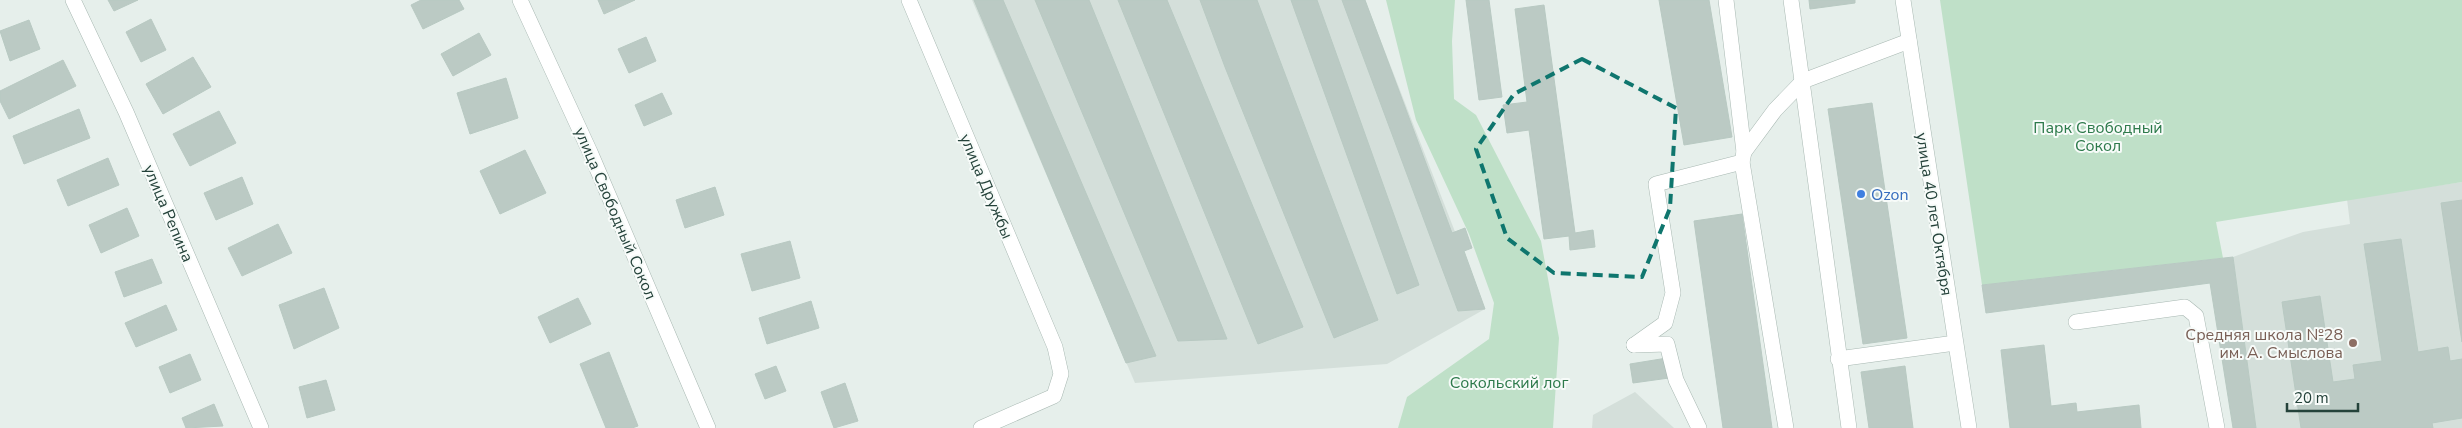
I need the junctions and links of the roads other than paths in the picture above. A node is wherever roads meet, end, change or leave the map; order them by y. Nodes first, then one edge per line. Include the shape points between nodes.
1 (73, 0) edge
2 (520, 0) edge
3 (909, 0) edge
4 (1726, 0) edge
5 (1791, 0) edge
6 (1903, 0) edge
7 (1909, 41) junction
8 (1802, 81) junction
9 (1743, 157) junction
10 (2076, 322) dead end
11 (1955, 342) junction
12 (1838, 359) junction
13 (261, 428) edge
14 (708, 428) edge
15 (981, 428) edge
16 (1699, 428) edge
17 (1786, 428) edge
18 (1849, 428) edge
19 (1968, 428) edge
20 (2217, 428) edge

1 - 13 street, улица Репина via 126,112
2 - 14 street, улица Свободный Сокол via 590,152
3 - 15 street, улица Дружбы via 1054,347 1061,374 1054,396
4 - 9 street
5 - 8 street
6 - 7 street, улица 40 лет Октября
7 - 8 street
7 - 11 street, улица 40 лет Октября
8 - 9 street via 1775,110
8 - 12 street
9 - 16 street via 1656,184 1673,293 1665,323 1634,345 1667,344 1676,380
9 - 17 street
10 - 20 street via 2185,307 2196,316
11 - 12 street
11 - 19 street, улица 40 лет Октября
12 - 18 street

